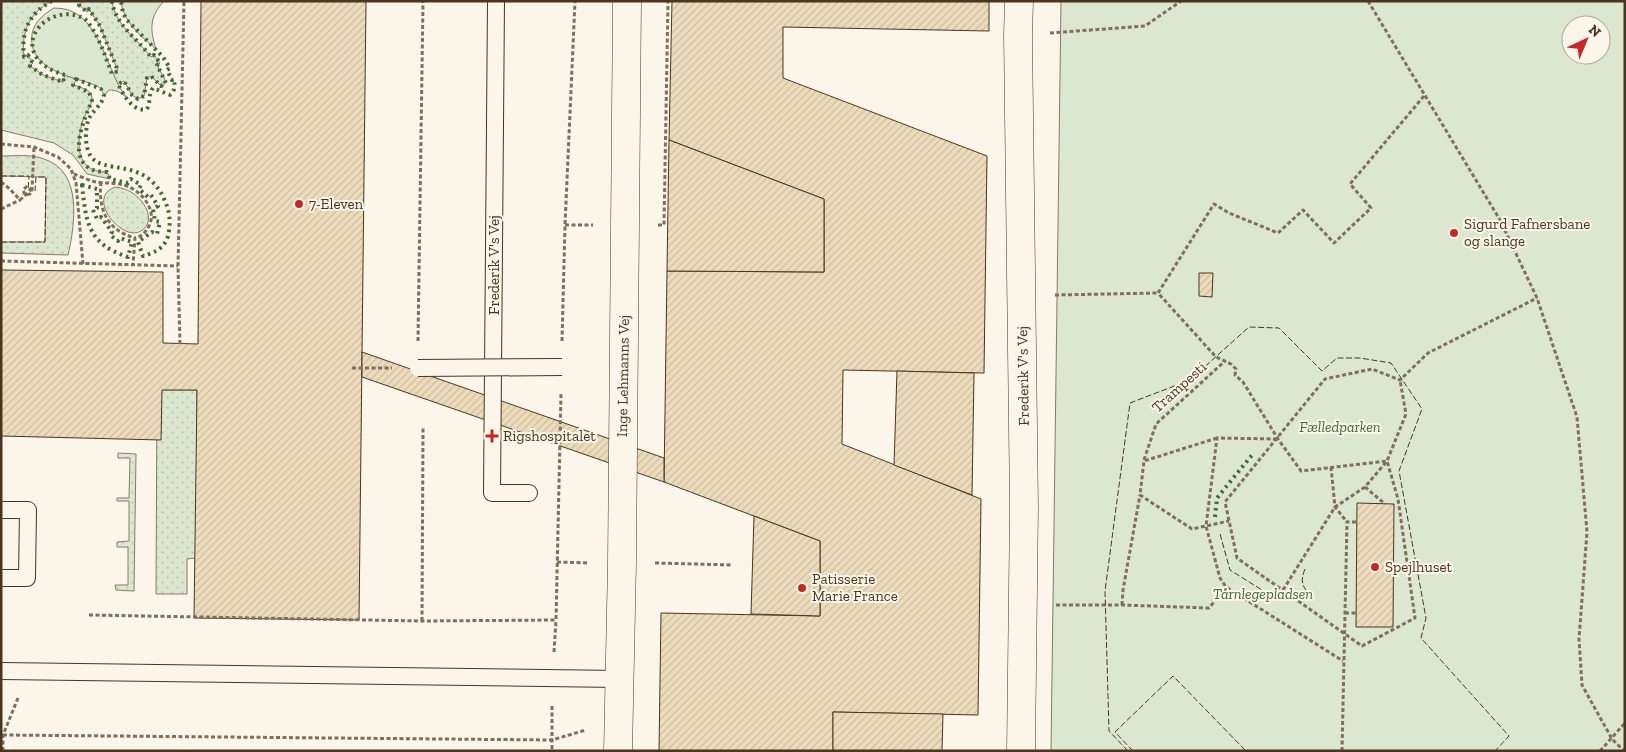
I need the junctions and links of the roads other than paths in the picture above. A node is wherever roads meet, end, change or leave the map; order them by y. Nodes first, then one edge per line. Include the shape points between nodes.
1 (496, 1) edge
2 (626, 1) edge
3 (1020, 1) edge
4 (418, 368) road end
5 (562, 368) road end
6 (529, 493) dead end
7 (1, 510) edge
8 (1, 578) edge
9 (1, 671) edge
10 (619, 679) junction
11 (618, 751) edge
12 (1021, 751) edge

1 - 6 lane, Frederik V's Vej via 492,493
2 - 10 street, Inge Lehmanns Vej
3 - 12 street, Frederik V's Vej via 1024,507
4 - 5 lane, bridge
7 - 8 lane via 28,510 27,578
9 - 10 lane
10 - 11 street, Inge Lehmanns Vej

